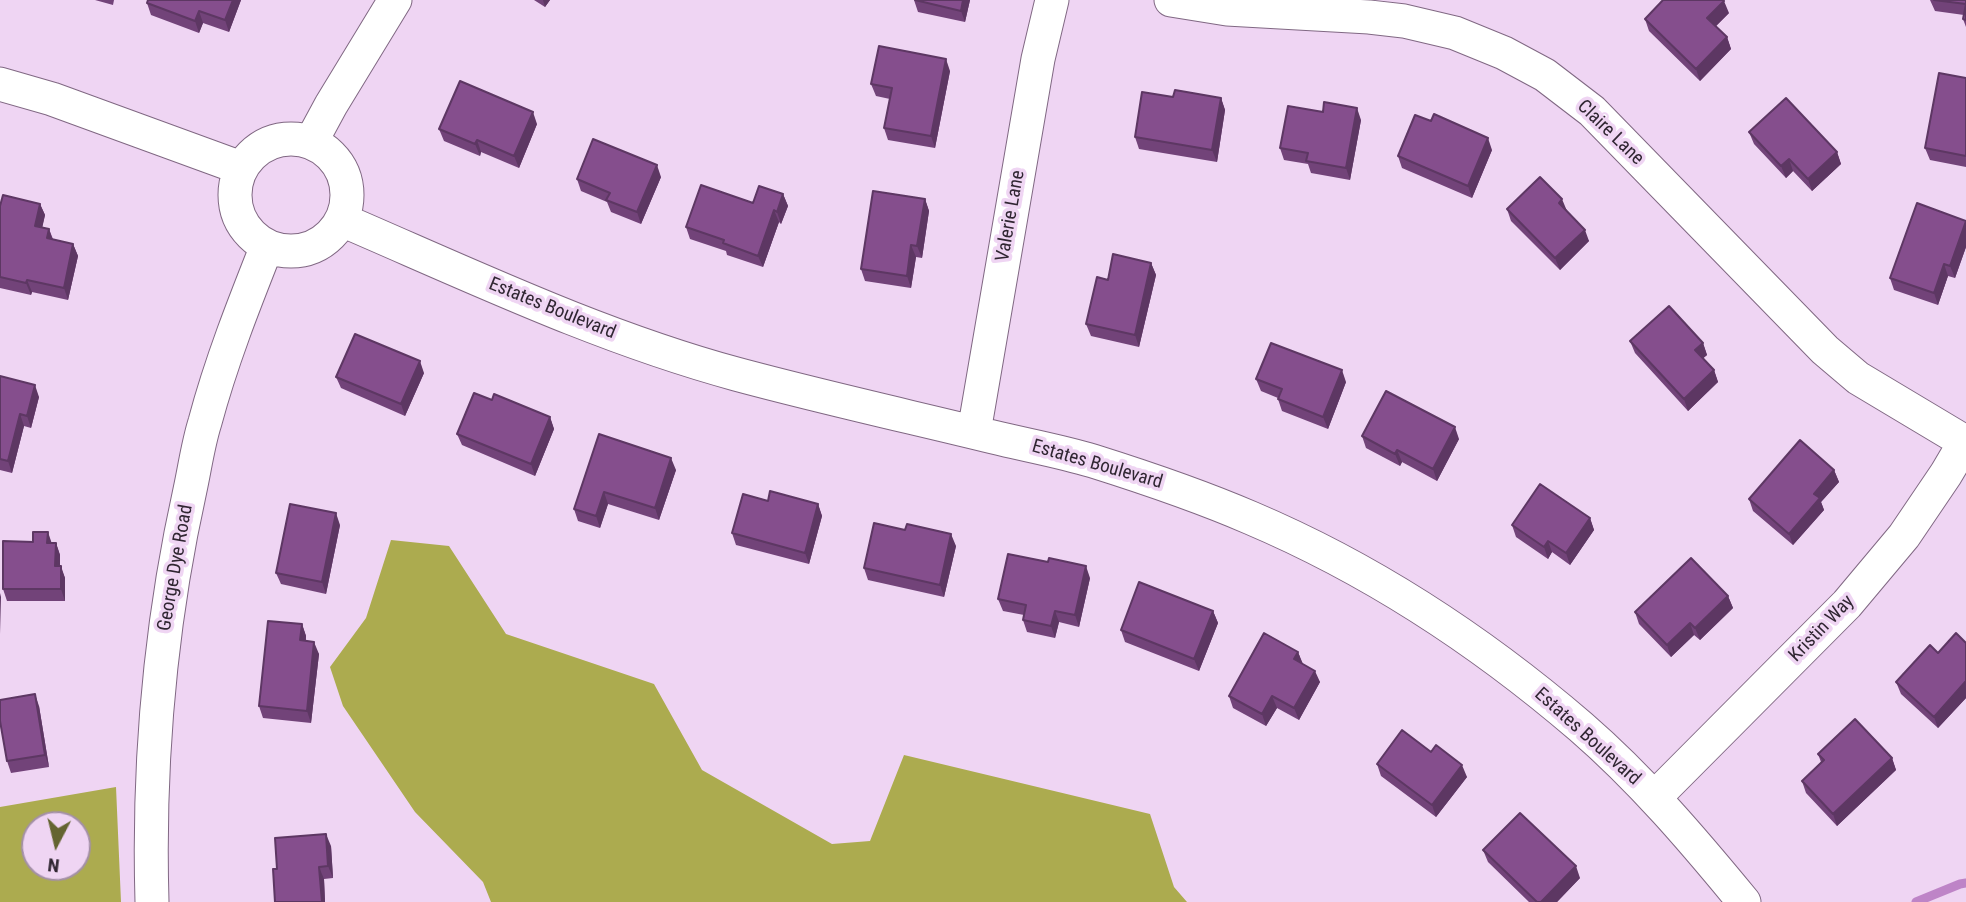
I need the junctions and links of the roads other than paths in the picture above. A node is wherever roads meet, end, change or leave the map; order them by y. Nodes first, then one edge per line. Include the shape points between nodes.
1 (395, 0) edge
2 (1052, 0) edge
3 (1171, 0) edge
4 (0, 84) edge
5 (311, 142) junction
6 (241, 168) junction
7 (342, 220) junction
8 (267, 246) junction
9 (974, 432) junction
10 (1966, 441) edge
11 (1654, 798) junction
12 (152, 902) edge
13 (1744, 902) edge

1 - 5 street
2 - 9 street, Valerie Lane
3 - 10 street, Claire Lane via 1227,9 1404,21 1455,33 1545,75 1592,111 1825,350 1858,378
4 - 6 street
5 - 6 street via 279,140 264,145
5 - 7 street via 336,160 344,174 348,190
6 - 8 street via 234,198 237,213 243,226
7 - 8 street via 332,235 301,251
7 - 9 street, Estates Boulevard via 634,342 736,374
8 - 12 street, George Dye Road via 205,422 179,541 156,722
9 - 11 street, Estates Boulevard via 1172,486 1253,518 1351,566 1426,610 1497,660 1582,728
10 - 11 street, Kristin Way via 1904,536 1847,604
11 - 13 street, Estates Boulevard

